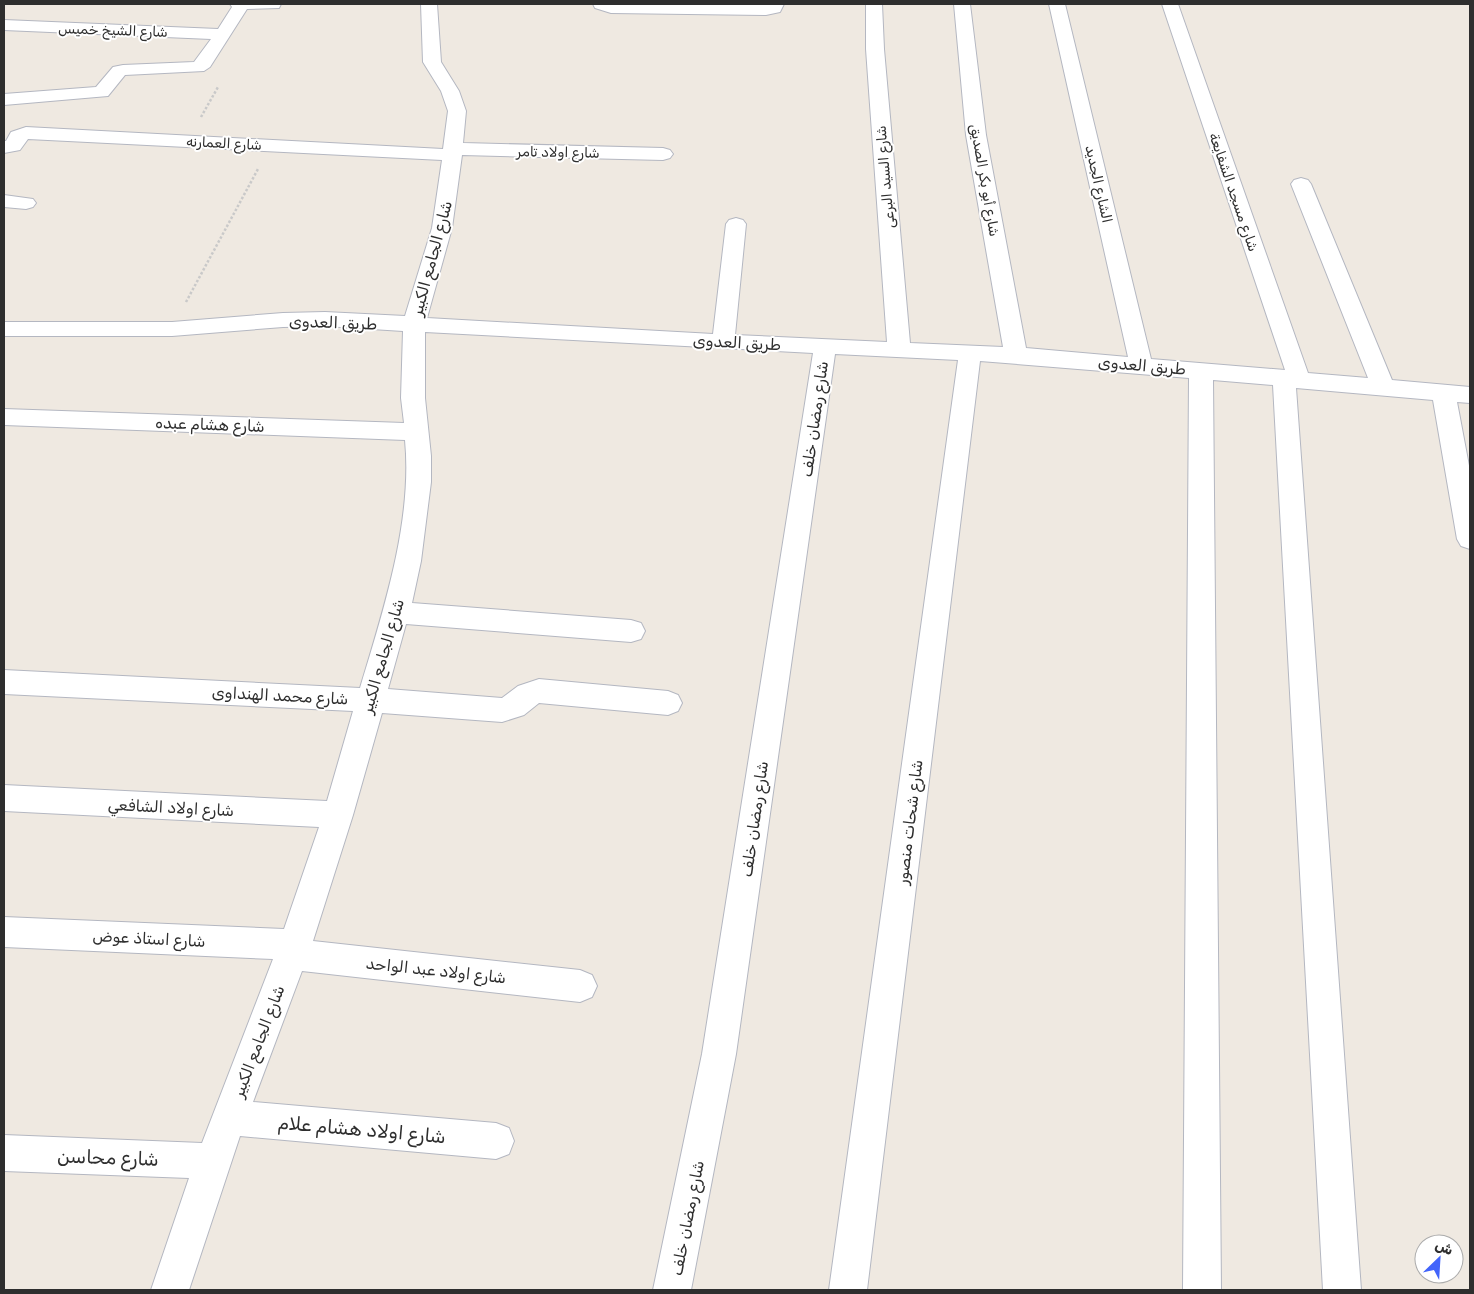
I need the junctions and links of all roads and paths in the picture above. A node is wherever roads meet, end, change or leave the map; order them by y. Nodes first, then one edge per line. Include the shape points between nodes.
1 (238, 4) edge
2 (242, 4) edge
3 (273, 4) edge
4 (429, 4) edge
5 (602, 4) edge
6 (874, 4) edge
7 (962, 4) edge
8 (1057, 4) edge
9 (1170, 4) edge
10 (771, 7) edge
11 (4, 26) edge
12 (222, 34) junction
13 (218, 87) dead end
14 (4, 100) edge
15 (187, 141) junction
16 (271, 146) junction
17 (4, 147) edge
18 (452, 152) junction
19 (663, 154) dead end
20 (1301, 184) dead end
21 (4, 201) edge
22 (26, 203) dead end
23 (736, 224) dead end
24 (414, 325) junction
25 (4, 329) edge
26 (172, 329) junction
27 (723, 342) junction
28 (825, 346) junction
29 (899, 350) junction
30 (970, 354) junction
31 (1016, 355) junction
32 (1140, 365) junction
33 (1201, 371) junction
34 (1291, 379) junction
35 (1384, 387) junction
36 (1444, 392) junction
37 (1470, 395) edge
38 (4, 416) edge
39 (416, 432) junction
40 (1470, 538) edge
41 (396, 612) junction
42 (631, 631) dead end
43 (4, 682) edge
44 (370, 700) junction
45 (668, 704) dead end
46 (4, 798) edge
47 (338, 814) junction
48 (4, 932) edge
49 (293, 949) junction
50 (580, 986) dead end
51 (229, 1117) junction
52 (496, 1141) dead end
53 (4, 1154) edge
54 (213, 1161) junction
55 (170, 1290) edge
56 (672, 1290) edge
57 (848, 1290) edge
58 (1202, 1290) edge
59 (1342, 1290) edge

1 - 2 street
2 - 3 street
2 - 12 street
4 - 18 street, شارع الجامع الكبير via 432,62 450,91 457,111
5 - 10 street via 614,8
6 - 29 street, شارع السيد البرعى
7 - 31 street, شارع أبو بكر الصديق via 976,136
8 - 32 street, الشارع الجديد
9 - 34 street, شارع مسجد الشفايعة
11 - 12 street, شارع الشيخ خميس
12 - 14 street via 198,67 123,70 102,92
13 - 15 path
15 - 16 street, شارع العمارنه
15 - 17 street, شارع العمارنه via 26,133 18,136 14,145
16 - 18 street, شارع العمارنه
16 - 26 path
18 - 19 street, شارع اولاد تامر
18 - 24 street, شارع الجامع الكبير via 442,228
20 - 35 street
21 - 22 street
23 - 27 street
24 - 26 street, طريق العدوى via 304,319
24 - 27 street, طريق العدوى
24 - 39 street, شارع الجامع الكبير via 412,366
25 - 26 street, طريق العدوى
27 - 28 street, طريق العدوى
28 - 29 street, طريق العدوى
28 - 56 street, شارع رمضان خلف via 720,1054
29 - 30 street, طريق العدوى
30 - 31 street, طريق العدوى
30 - 57 street, شارع شحات منصور
31 - 32 street, طريق العدوى
32 - 33 street, طريق العدوى
33 - 34 street, طريق العدوى
33 - 58 street
34 - 35 street, طريق العدوى
34 - 59 street, شارع مسجد الشفايعة
35 - 36 street, طريق العدوى
36 - 37 street, طريق العدوى
36 - 40 street
38 - 39 street, شارع هشام عبده
39 - 41 street, شارع الجامع الكبير via 419,456 416,506
41 - 42 street
41 - 44 street, شارع الجامع الكبير
43 - 44 street, شارع محمد الهنداوى
44 - 45 street, شارع محمد الهنداوى via 502,710 514,708 531,692 539,690
44 - 47 street, شارع الجامع الكبير
46 - 47 street, شارع اولاد الشافعي
47 - 49 street, شارع الجامع الكبير
48 - 49 street, شارع استاذ عوض
49 - 50 street, شارع اولاد عبد الواحد
49 - 51 street, شارع الجامع الكبير
51 - 52 street, شارع اولاد هشام علام
51 - 54 street, شارع الجامع الكبير
53 - 54 street, شارع محاسن
54 - 55 street, شارع الجامع الكبير

